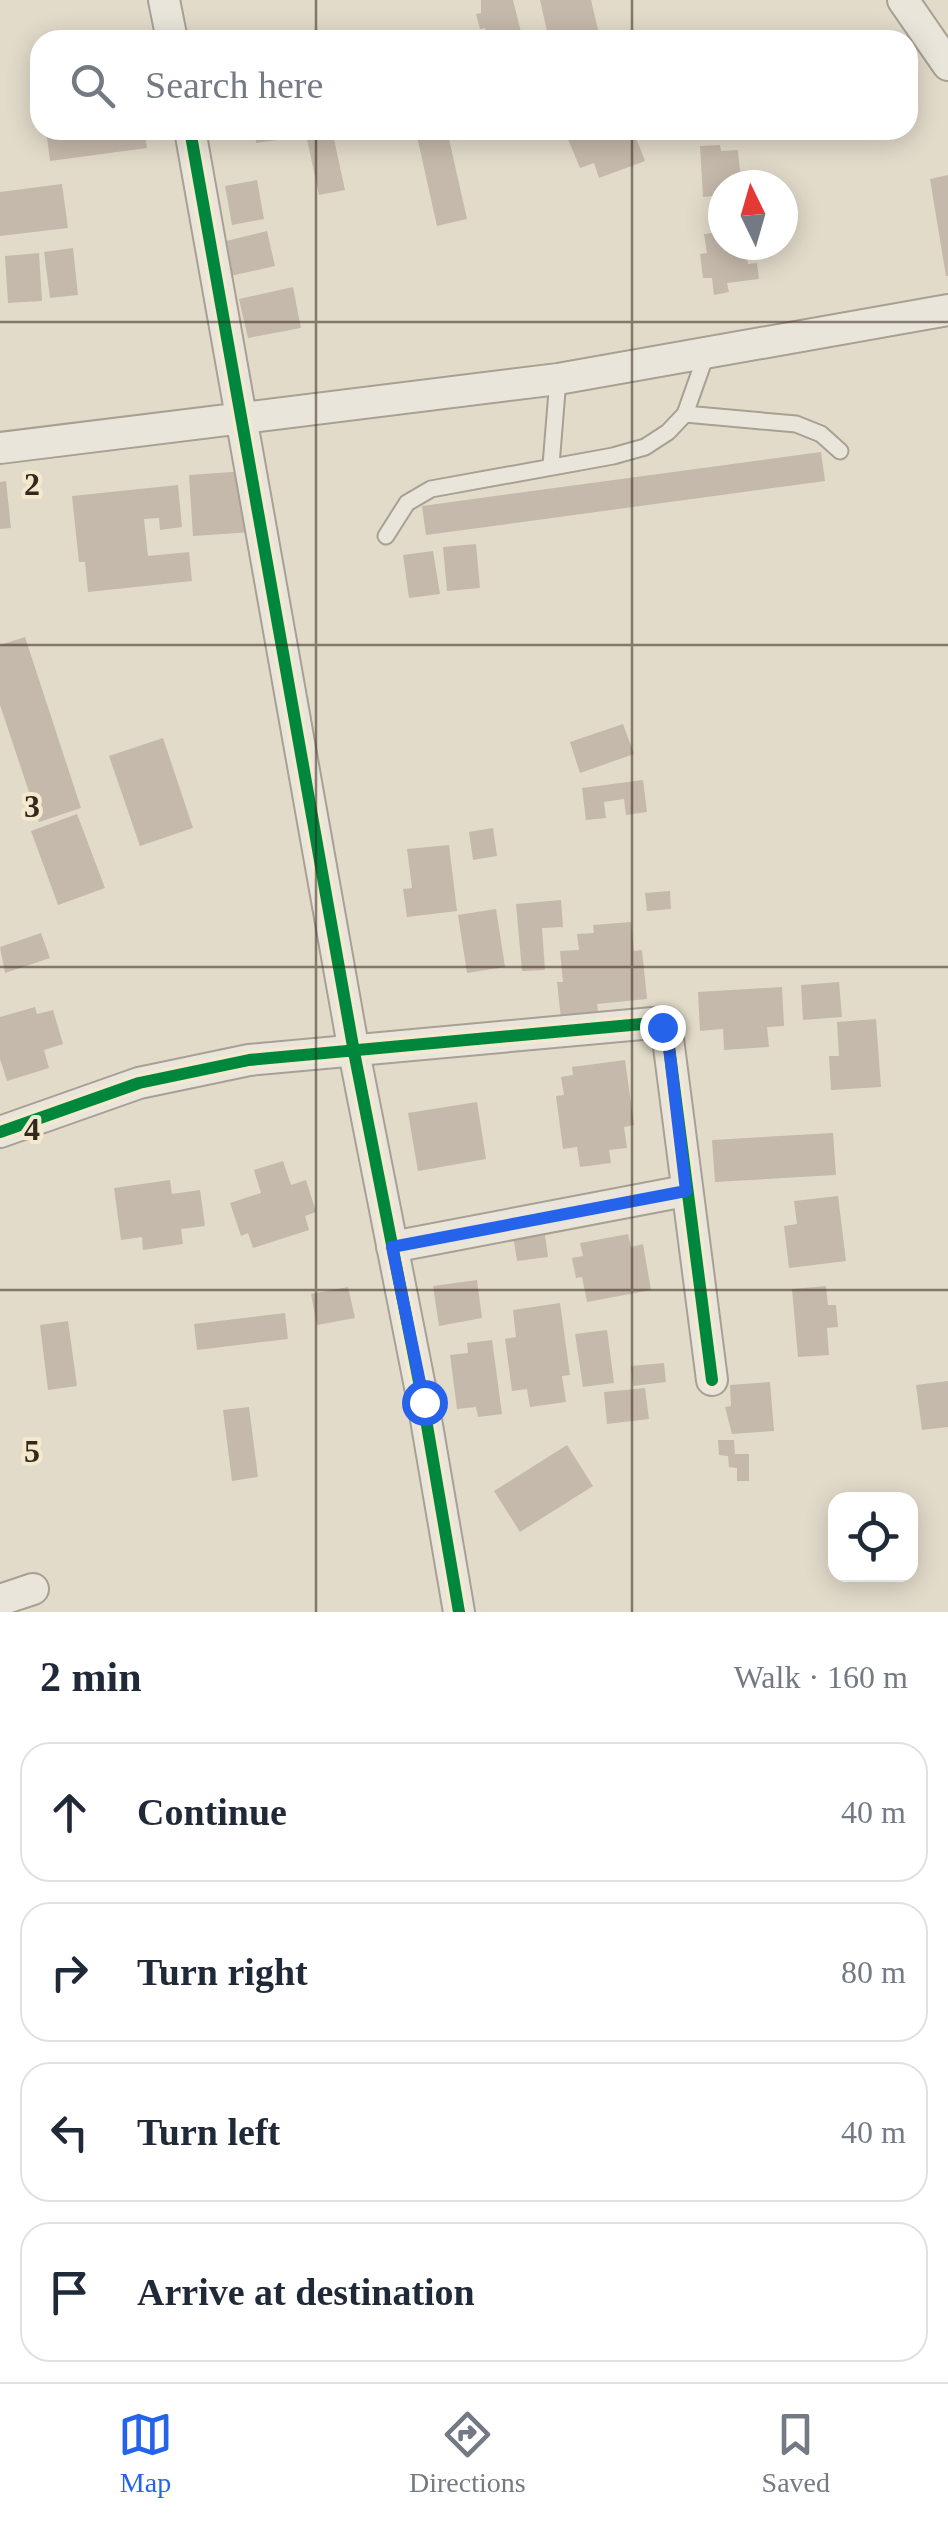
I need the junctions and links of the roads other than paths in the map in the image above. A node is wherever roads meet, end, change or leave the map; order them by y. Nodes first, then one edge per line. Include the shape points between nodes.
1 (164, 0) edge
2 (904, 0) edge
3 (170, 30) edge
4 (948, 65) edge
5 (192, 140) edge
6 (948, 310) edge
7 (706, 354) junction
8 (558, 380) junction
9 (685, 414) junction
10 (242, 419) junction
11 (0, 448) edge
12 (840, 450) dead end
13 (551, 465) junction
14 (386, 536) dead end
15 (354, 1052) junction
16 (0, 1132) edge
17 (686, 1191) junction
18 (392, 1247) junction
19 (712, 1380) dead end
20 (33, 1589) dead end
21 (0, 1600) edge
22 (459, 1612) edge

1 - 3 street
2 - 4 street
5 - 10 street
6 - 7 street
7 - 8 street
7 - 9 lane
8 - 10 street
8 - 13 lane
9 - 12 lane via 796,424
9 - 13 lane via 645,447
10 - 11 street
10 - 15 street
13 - 14 lane via 418,494
15 - 16 street via 248,1060 140,1083
15 - 17 street via 653,1023 668,1039
15 - 18 street
17 - 18 street
17 - 19 street
18 - 22 street
20 - 21 street

